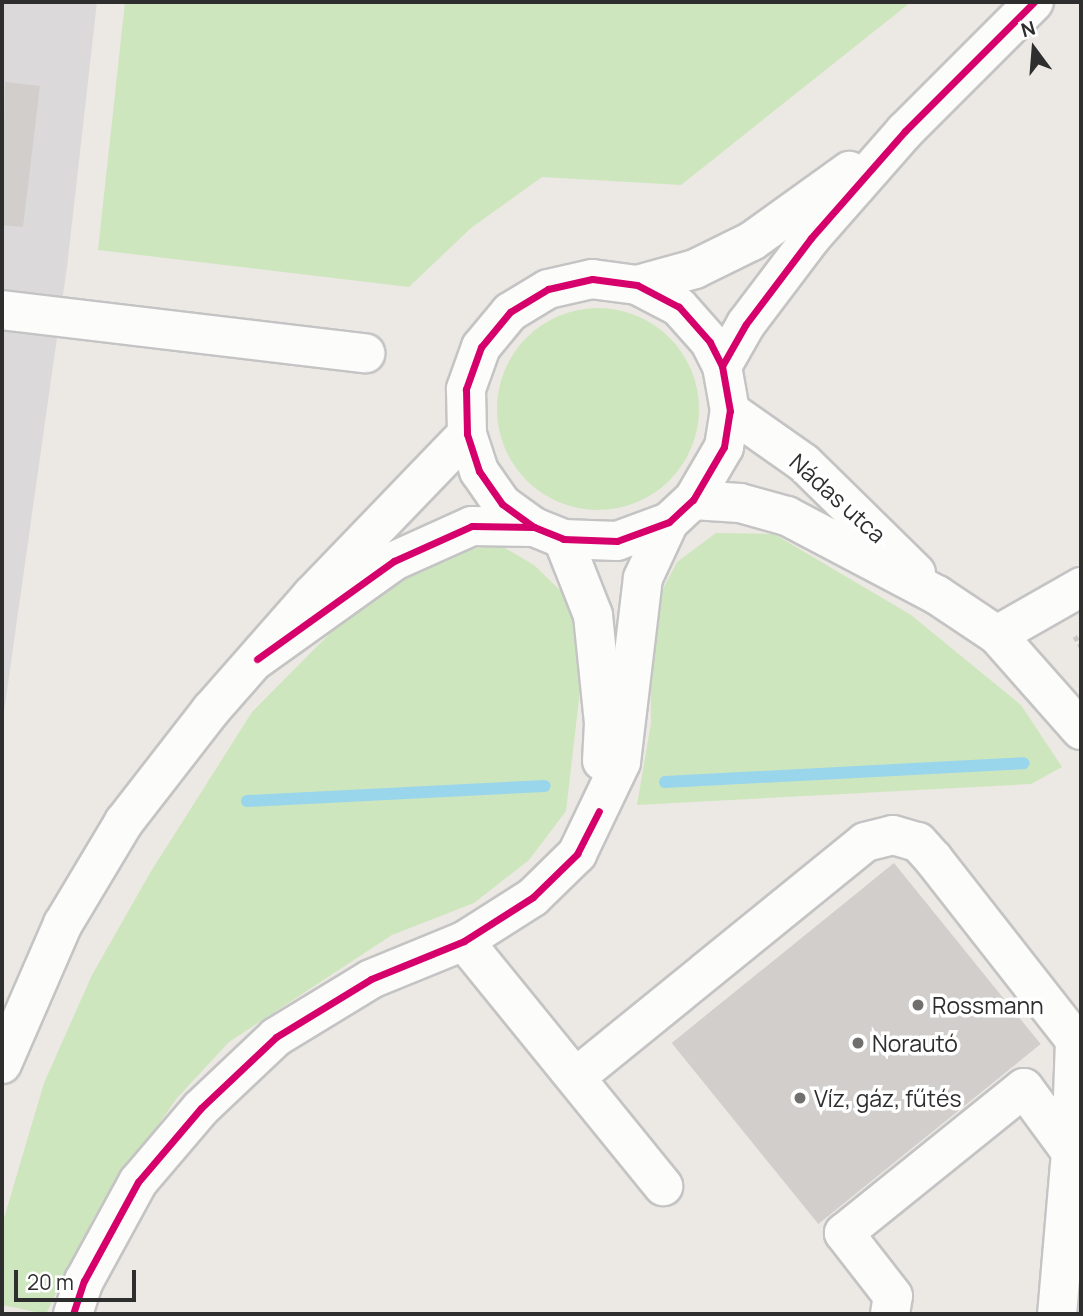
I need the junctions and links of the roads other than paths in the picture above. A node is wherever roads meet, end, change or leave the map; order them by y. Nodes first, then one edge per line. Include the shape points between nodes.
1 (1034, 2) edge
2 (905, 131) junction
3 (637, 285) junction
4 (2, 310) edge
5 (365, 353) dead end
6 (722, 366) junction
7 (730, 411) junction
8 (467, 434) junction
9 (681, 511) junction
10 (548, 533) junction
11 (1081, 587) edge
12 (937, 596) junction
13 (997, 635) junction
14 (257, 659) junction
15 (1081, 730) edge
16 (599, 811) junction
17 (464, 940) junction
18 (2, 1064) edge
19 (576, 1077) junction
20 (1071, 1152) junction
21 (663, 1186) dead end
22 (74, 1314) edge
23 (890, 1314) edge
24 (1057, 1314) edge

1 - 2 street
2 - 3 street via 752,241 695,269
2 - 6 street via 811,238 746,324
3 - 6 street via 678,307 710,342
3 - 8 street via 592,279 548,289 510,312 481,347 466,389
4 - 5 street
6 - 7 street
7 - 9 street via 724,447
7 - 12 street, Nádas utca via 804,463 859,513
8 - 10 street via 479,471 502,503
8 - 14 street via 434,473 372,530
9 - 10 street, Nádas utca via 617,541
9 - 12 street, Nádas utca via 740,502 787,516
9 - 16 street via 643,578 621,762
10 - 14 street, Nádas utca via 472,526 444,537 394,561
10 - 16 street via 593,615 604,723
11 - 13 street
12 - 13 street, Nádas utca
13 - 15 street, Nádas utca
14 - 18 street via 124,822 63,924
16 - 17 street via 577,854 533,897
17 - 19 street
17 - 22 street via 371,979 276,1037 201,1108 138,1182 84,1281
19 - 20 street via 865,842 892,835 918,842 1075,1040
19 - 21 street
20 - 23 street via 1024,1088 844,1233 893,1296
20 - 24 street

